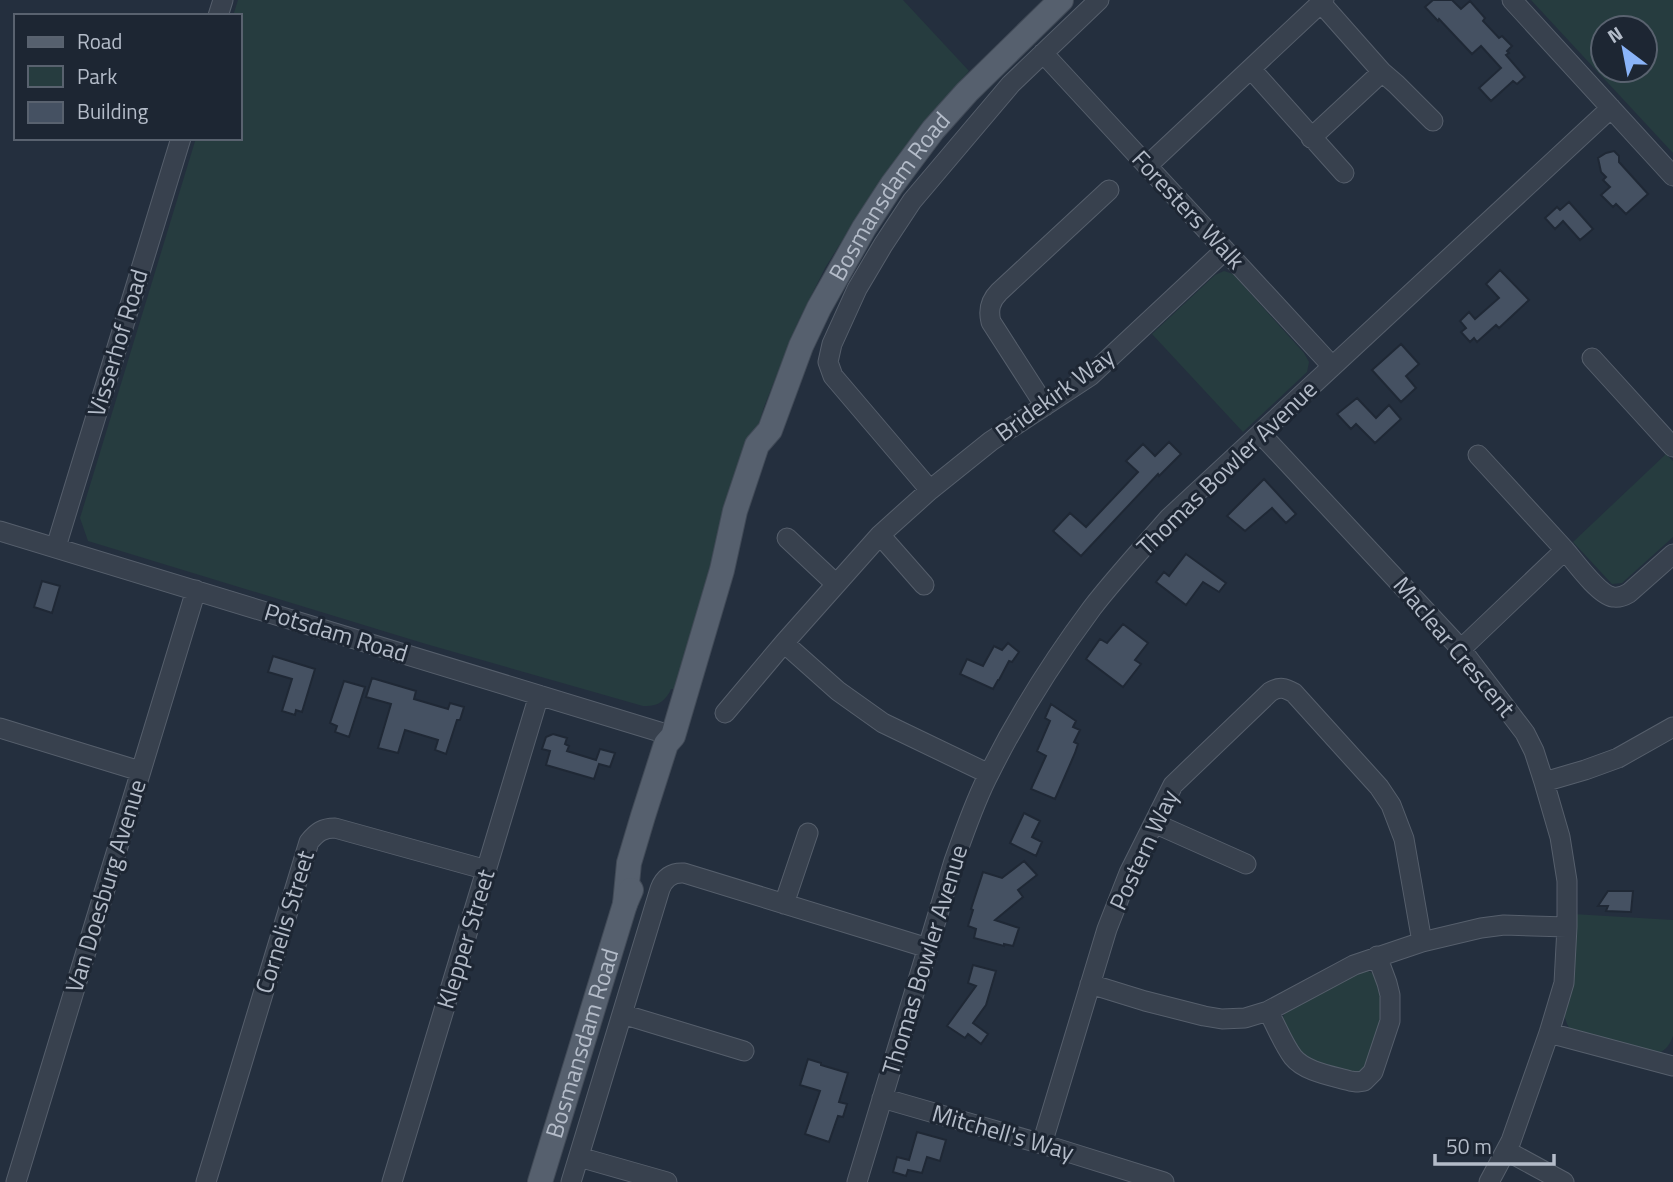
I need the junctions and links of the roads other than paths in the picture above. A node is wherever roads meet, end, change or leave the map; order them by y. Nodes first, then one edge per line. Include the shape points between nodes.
1 (1061, 0) edge
2 (1099, 0) edge
3 (1512, 0) edge
4 (1323, 1) edge
5 (1043, 53) junction
6 (1251, 69) junction
7 (1382, 72) junction
8 (1611, 108) junction
9 (1433, 121) dead end
10 (1311, 138) junction
11 (180, 140) edge
12 (1147, 166) junction
13 (1344, 173) dead end
14 (1673, 176) edge
15 (1109, 190) dead end
16 (1225, 250) junction
17 (1592, 358) dead end
18 (1332, 366) junction
19 (1045, 406) junction
20 (1261, 434) junction
21 (1673, 447) edge
22 (1478, 455) dead end
23 (930, 491) junction
24 (0, 531) edge
25 (880, 535) junction
26 (787, 538) dead end
27 (56, 547) junction
28 (1565, 550) junction
29 (1673, 554) edge
30 (836, 584) junction
31 (924, 584) dead end
32 (197, 590) junction
33 (784, 643) junction
34 (1461, 649) junction
35 (539, 695) junction
36 (725, 713) dead end
37 (1673, 727) edge
38 (0, 728) edge
39 (673, 736) junction
40 (140, 771) junction
41 (989, 774) junction
42 (1544, 782) junction
43 (1154, 823) junction
44 (808, 833) dead end
45 (1245, 864) dead end
46 (487, 870) junction
47 (784, 904) junction
48 (1566, 927) junction
49 (1422, 942) junction
50 (928, 948) junction
51 (1377, 956) junction
52 (1090, 984) junction
53 (1268, 1011) junction
54 (622, 1014) junction
55 (1549, 1032) junction
56 (744, 1051) dead end
57 (1673, 1065) edge
58 (882, 1098) junction
59 (1042, 1144) junction
60 (1507, 1151) junction
61 (579, 1157) junction
62 (16, 1182) edge
63 (206, 1182) edge
64 (392, 1182) edge
65 (540, 1182) edge
66 (571, 1182) edge
67 (667, 1182) edge
68 (857, 1182) edge
69 (1164, 1182) edge
70 (1489, 1182) edge
71 (1564, 1182) edge

1 - 39 main road, Bosmansdam Road via 933,130 864,228 819,308 770,430 757,445
2 - 5 street
3 - 8 street
4 - 6 street
4 - 7 street
5 - 12 street, Foresters Walk
5 - 23 street via 912,201 857,289 829,355 833,376
6 - 10 street
6 - 12 street
7 - 9 street
7 - 10 street
8 - 14 street
8 - 18 street, Thomas Bowler Avenue
10 - 13 street
11 - 27 street, Visserhof Road
12 - 16 street, Foresters Walk
15 - 19 street via 999,292 990,306 991,322
16 - 18 street, Foresters Walk
16 - 19 street, Bridekirk Way via 1090,376
17 - 21 street
18 - 20 street, Thomas Bowler Avenue
19 - 23 street, Bridekirk Way via 991,441
20 - 34 street, Maclear Crescent
20 - 41 street, Thomas Bowler Avenue via 1169,518 1093,607 1041,682
22 - 28 street
23 - 25 street, Bridekirk Way
24 - 27 street, Potsdam Road
25 - 30 street, Bridekirk Way
25 - 31 street
26 - 30 street
27 - 32 street, Potsdam Road
28 - 29 street via 1600,589 1614,597 1629,593
28 - 34 street
30 - 33 street, Bridekirk Way
32 - 35 street, Potsdam Road
32 - 40 street, Van Doesburg Avenue
33 - 36 street, Bridekirk Way
33 - 41 street via 883,723
34 - 42 street, Maclear Crescent via 1525,733
35 - 39 street, Potsdam Road
35 - 46 street, Klepper Street
37 - 42 street via 1618,758
38 - 40 street
39 - 65 main road, Bosmansdam Road via 674,755 659,820 625,904
40 - 62 street, Van Doesburg Avenue
41 - 50 street, Thomas Bowler Avenue via 954,861
42 - 48 street, Maclear Crescent via 1564,856
43 - 45 street
43 - 49 street, Postern Way via 1184,773 1270,692 1286,688 1347,750 1391,805 1404,839
43 - 52 street, Postern Way via 1118,899
44 - 47 street
46 - 63 street, Cornelis Street via 335,828 317,832 309,842
46 - 64 street, Klepper Street
47 - 50 street
47 - 54 street via 684,873 669,876 660,889
48 - 49 street via 1504,925
48 - 55 street, Maclear Crescent via 1564,983
49 - 51 street
50 - 58 street, Thomas Bowler Avenue
51 - 53 street
51 - 53 street via 1390,995 1390,1021 1373,1072 1364,1081 1357,1083 1301,1064 1293,1058
52 - 53 street via 1204,1016 1245,1018
52 - 59 street, Postern Way
54 - 56 street
54 - 61 street
55 - 57 street
55 - 60 street, Maclear Crescent
58 - 59 street, Mitchell's Way
58 - 68 street, Thomas Bowler Avenue
59 - 69 street, Mitchell's Way
60 - 70 street, Maclear Crescent
60 - 71 street
61 - 66 street
61 - 67 street

